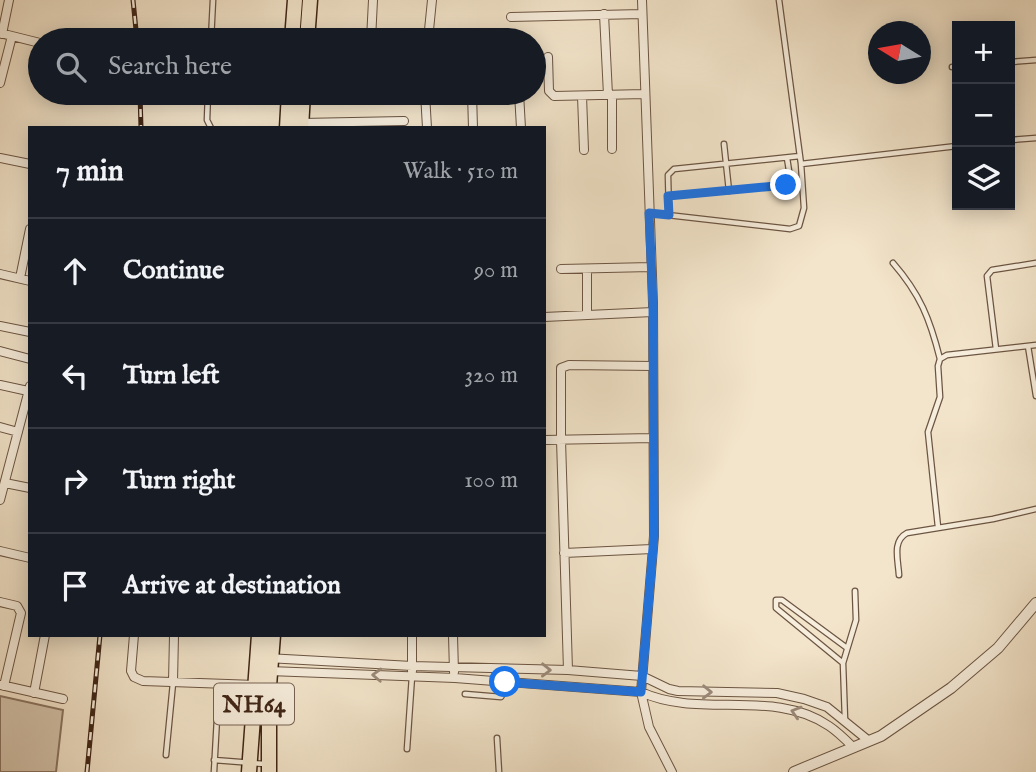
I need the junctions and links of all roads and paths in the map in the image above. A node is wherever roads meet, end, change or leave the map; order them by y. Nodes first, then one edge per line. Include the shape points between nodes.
1 (9, 0) edge
2 (213, 0) edge
3 (295, 0) edge
4 (310, 0) edge
5 (373, 0) edge
6 (432, 0) edge
7 (642, 0) edge
8 (779, 0) edge
9 (604, 14) junction
10 (642, 14) junction
11 (511, 17) dead end
12 (212, 28) edge
13 (293, 28) edge
14 (308, 28) edge
15 (372, 28) edge
16 (429, 28) edge
17 (1, 34) edge
18 (12, 36) junction
19 (28, 40) edge
20 (548, 57) dead end
21 (1036, 60) edge
22 (1015, 62) edge
23 (0, 83) edge
24 (645, 94) junction
25 (610, 95) junction
26 (582, 96) junction
27 (207, 105) edge
28 (292, 105) edge
29 (301, 105) edge
30 (426, 105) edge
31 (472, 105) edge
32 (520, 105) edge
33 (404, 121) dead end
34 (378, 125) edge
35 (210, 126) edge
36 (297, 126) edge
37 (427, 126) edge
38 (473, 126) edge
39 (521, 126) edge
40 (1036, 138) edge
41 (1015, 140) edge
42 (724, 144) dead end
43 (952, 147) edge
44 (612, 149) dead end
45 (584, 150) dead end
46 (800, 156) junction
47 (0, 158) edge
48 (787, 158) junction
49 (28, 164) edge
50 (801, 164) junction
51 (726, 165) junction
52 (729, 191) junction
53 (668, 196) junction
54 (649, 213) junction
55 (669, 215) junction
56 (28, 239) edge
57 (893, 263) dead end
58 (1036, 263) edge
59 (651, 267) junction
60 (587, 268) junction
61 (561, 269) dead end
62 (0, 274) edge
63 (20, 278) junction
64 (28, 280) edge
65 (653, 312) junction
66 (587, 315) junction
67 (546, 317) edge
68 (0, 326) edge
69 (28, 332) edge
70 (1036, 345) edge
71 (1028, 346) junction
72 (996, 349) junction
73 (0, 351) edge
74 (28, 358) edge
75 (940, 359) junction
76 (653, 366) junction
77 (0, 385) edge
78 (28, 389) edge
79 (1036, 396) edge
80 (27, 411) edge
81 (0, 428) edge
82 (18, 432) junction
83 (653, 438) junction
84 (546, 440) edge
85 (561, 440) junction
86 (5, 482) junction
87 (28, 488) edge
88 (0, 500) edge
89 (1036, 509) edge
90 (938, 527) junction
91 (652, 550) junction
92 (0, 551) edge
93 (564, 553) junction
94 (28, 558) edge
95 (900, 575) dead end
96 (855, 591) dead end
97 (0, 602) edge
98 (1036, 603) edge
99 (45, 637) edge
100 (134, 637) edge
101 (174, 637) edge
102 (259, 637) edge
103 (272, 637) edge
104 (412, 637) edge
105 (453, 637) edge
106 (847, 648) junction
107 (843, 663) junction
108 (454, 667) junction
109 (568, 670) junction
110 (263, 671) junction
111 (412, 671) junction
112 (642, 676) junction
113 (455, 678) junction
114 (173, 682) junction
115 (505, 682) junction
116 (2, 686) edge
117 (641, 692) junction
118 (34, 693) junction
119 (465, 694) dead end
120 (63, 699) dead end
121 (217, 718) dead end
122 (845, 720) junction
123 (497, 738) dead end
124 (869, 741) junction
125 (853, 747) junction
126 (407, 749) dead end
127 (166, 755) dead end
128 (214, 760) junction
129 (269, 768) edge
130 (251, 769) edge
131 (214, 772) edge
132 (499, 772) edge
133 (672, 772) edge
134 (794, 772) edge

1 - 17 street
2 - 12 lane
3 - 13 highway
4 - 14 highway
5 - 15 street
6 - 16 street
7 - 10 street
8 - 46 lane
9 - 10 street
9 - 11 street
9 - 25 street
10 - 24 street
17 - 18 street
18 - 19 street
18 - 23 street
20 - 26 street via 549,91
21 - 22 lane
24 - 25 street
24 - 54 street
25 - 26 street
25 - 44 street
26 - 45 street
27 - 35 lane
28 - 36 highway
29 - 36 highway
30 - 37 street
31 - 38 street
32 - 39 street
33 - 34 street
34 - 36 street
40 - 41 lane
42 - 51 lane
43 - 50 lane
46 - 48 lane
46 - 50 lane
47 - 49 street
48 - 51 lane
48 - 52 lane via 790,177 786,185
50 - 55 lane via 804,208 799,226 790,229
51 - 52 lane
51 - 53 lane via 674,169 668,175
52 - 53 lane
53 - 55 lane
54 - 55 lane
54 - 59 street
56 - 63 street
57 - 75 lane via 922,301
58 - 72 lane via 992,270 987,276
59 - 60 street
59 - 65 street
60 - 61 street
60 - 66 street
62 - 63 street
63 - 64 street
65 - 66 street
65 - 76 street
66 - 67 street
68 - 69 street
70 - 71 lane
71 - 72 lane
71 - 79 lane
72 - 75 lane
73 - 74 street
75 - 90 lane via 940,397 928,432
76 - 83 street
76 - 85 street via 563,366
77 - 78 street
80 - 82 street
81 - 82 street
82 - 86 street
83 - 85 street
83 - 91 street
84 - 85 street
85 - 93 street
86 - 87 street
86 - 88 street
89 - 90 lane
90 - 95 lane via 900,537
91 - 93 street
91 - 112 street
92 - 94 street
93 - 109 street
96 - 106 lane via 856,620
97 - 116 street via 17,606 20,612
98 - 124 street via 998,648 951,688
99 - 118 street
100 - 114 street via 134,677
101 - 114 street
102 - 110 highway, NH64
103 - 110 highway, NH64
104 - 111 street
105 - 108 street
106 - 107 lane
106 - 107 lane via 776,600 775,608
107 - 122 lane
108 -> 109 street
108 - 111 street
108 - 113 street
109 - 112 street
110 - 111 street
110 - 114 street
110 - 129 highway, NH64
110 - 130 highway, NH64
111 - 113 street
111 - 126 lane
112 - 117 street
112 -> 122 street via 678,691 788,695 827,707
113 - 115 street
114 - 127 lane
115 - 117 street
115 - 119 lane via 501,696
116 - 118 street
125 -> 117 street via 830,726 778,707 677,703
117 - 133 street via 649,727
118 - 120 street
121 - 128 lane
122 - 124 street
123 - 132 lane
124 - 125 street
125 - 134 street
128 - 130 lane
128 - 131 lane
129 - 130 lane

